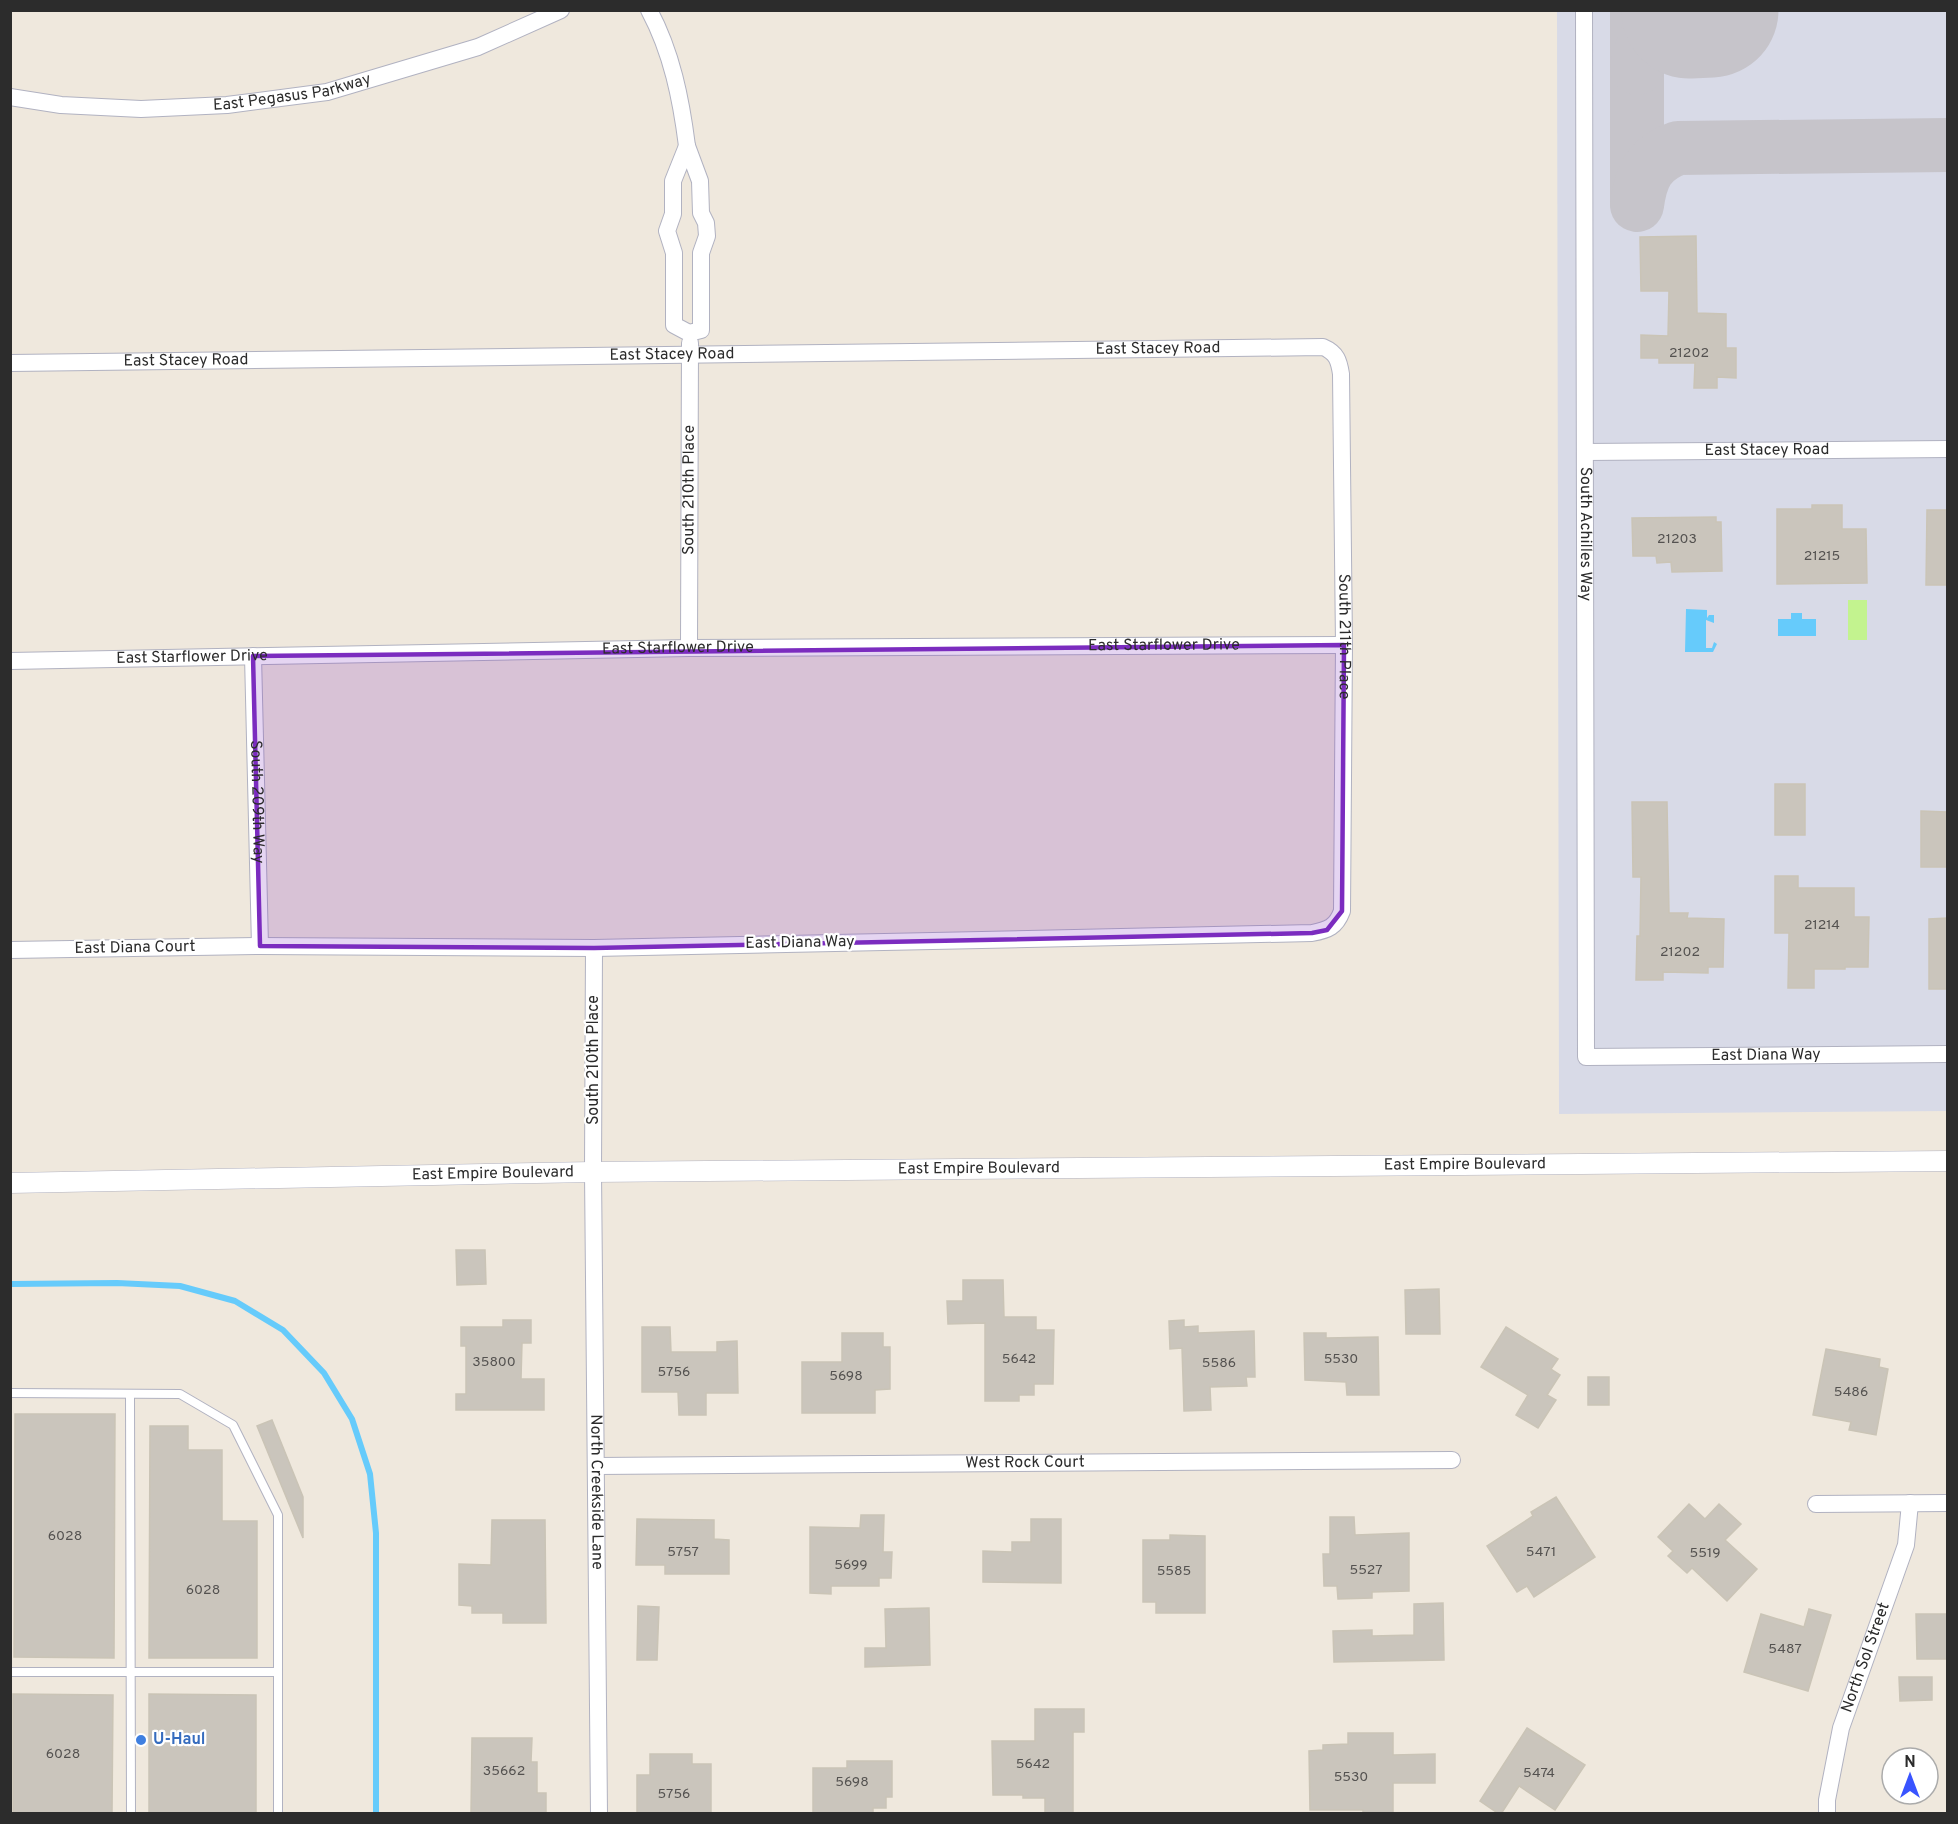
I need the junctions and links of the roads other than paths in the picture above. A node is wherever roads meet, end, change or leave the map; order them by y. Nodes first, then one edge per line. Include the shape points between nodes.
1 (561, 10) edge
2 (649, 10) edge
3 (1584, 10) edge
4 (10, 97) edge
5 (687, 146) junction
6 (674, 253) junction
7 (701, 253) junction
8 (690, 333) junction
9 (1332, 351) joint
10 (690, 354) junction
11 (10, 363) edge
12 (1947, 449) edge
13 (1584, 452) junction
14 (1344, 645) junction
15 (689, 648) junction
16 (253, 656) junction
17 (10, 661) edge
18 (1338, 922) joint
19 (260, 946) junction
20 (594, 948) junction
21 (10, 950) edge
22 (1947, 1054) edge
23 (1586, 1057) joint
24 (1947, 1161) edge
25 (593, 1172) junction
26 (10, 1183) edge
27 (10, 1393) edge
28 (130, 1394) junction
29 (1452, 1460) dead end
30 (597, 1466) junction
31 (1910, 1503) junction
32 (1947, 1503) edge
33 (1816, 1504) dead end
34 (10, 1672) edge
35 (131, 1672) junction
36 (278, 1672) junction
37 (131, 1814) edge
38 (278, 1814) edge
39 (599, 1814) edge
40 (1827, 1814) edge

1 - 4 street, East Pegasus Parkway via 478,47 327,92 226,105 141,109 61,105
2 - 5 street, South 210th Place via 675,78
3 - 13 street, South Achilles Way
5 - 6 street, South 210th Place via 673,181 673,214 668,231
5 - 7 street, South 210th Place via 700,181 701,213 706,223 707,236
6 - 7 street
6 - 8 street, South 210th Place via 674,325
7 - 8 street, South 210th Place via 701,330
8 - 10 street, South 210th Place
9 - 10 street, East Stacey Road via 1323,347
9 - 14 street, South 211th Place via 1341,374
10 - 11 street, East Stacey Road
10 - 15 street, South 210th Place
12 - 13 street, East Stacey Road
13 - 23 street, South Achilles Way
14 - 15 street, East Starflower Drive
14 - 18 street, South 211th Place via 1342,911
15 - 16 street, East Starflower Drive
16 - 17 street, East Starflower Drive
16 - 19 street, South 209th Way
18 - 20 street, East Diana Way via 1327,930 1312,933
19 - 20 street, East Diana Way
19 - 21 street, East Diana Court
20 - 25 street, South 210th Place
22 - 23 street, East Diana Way
24 - 25 street, East Empire Boulevard
25 - 26 street, East Empire Boulevard
25 - 30 street, North Creekside Lane
27 - 28 lane
28 - 35 lane
28 - 36 lane via 180,1394 233,1425 278,1515
29 - 30 street, West Rock Court
30 - 39 street, North Creekside Lane
31 - 32 street
31 - 33 street
31 - 40 street, North Sol Street via 1906,1545 1841,1728
34 - 35 lane
35 - 36 lane
35 - 37 lane
36 - 38 lane

